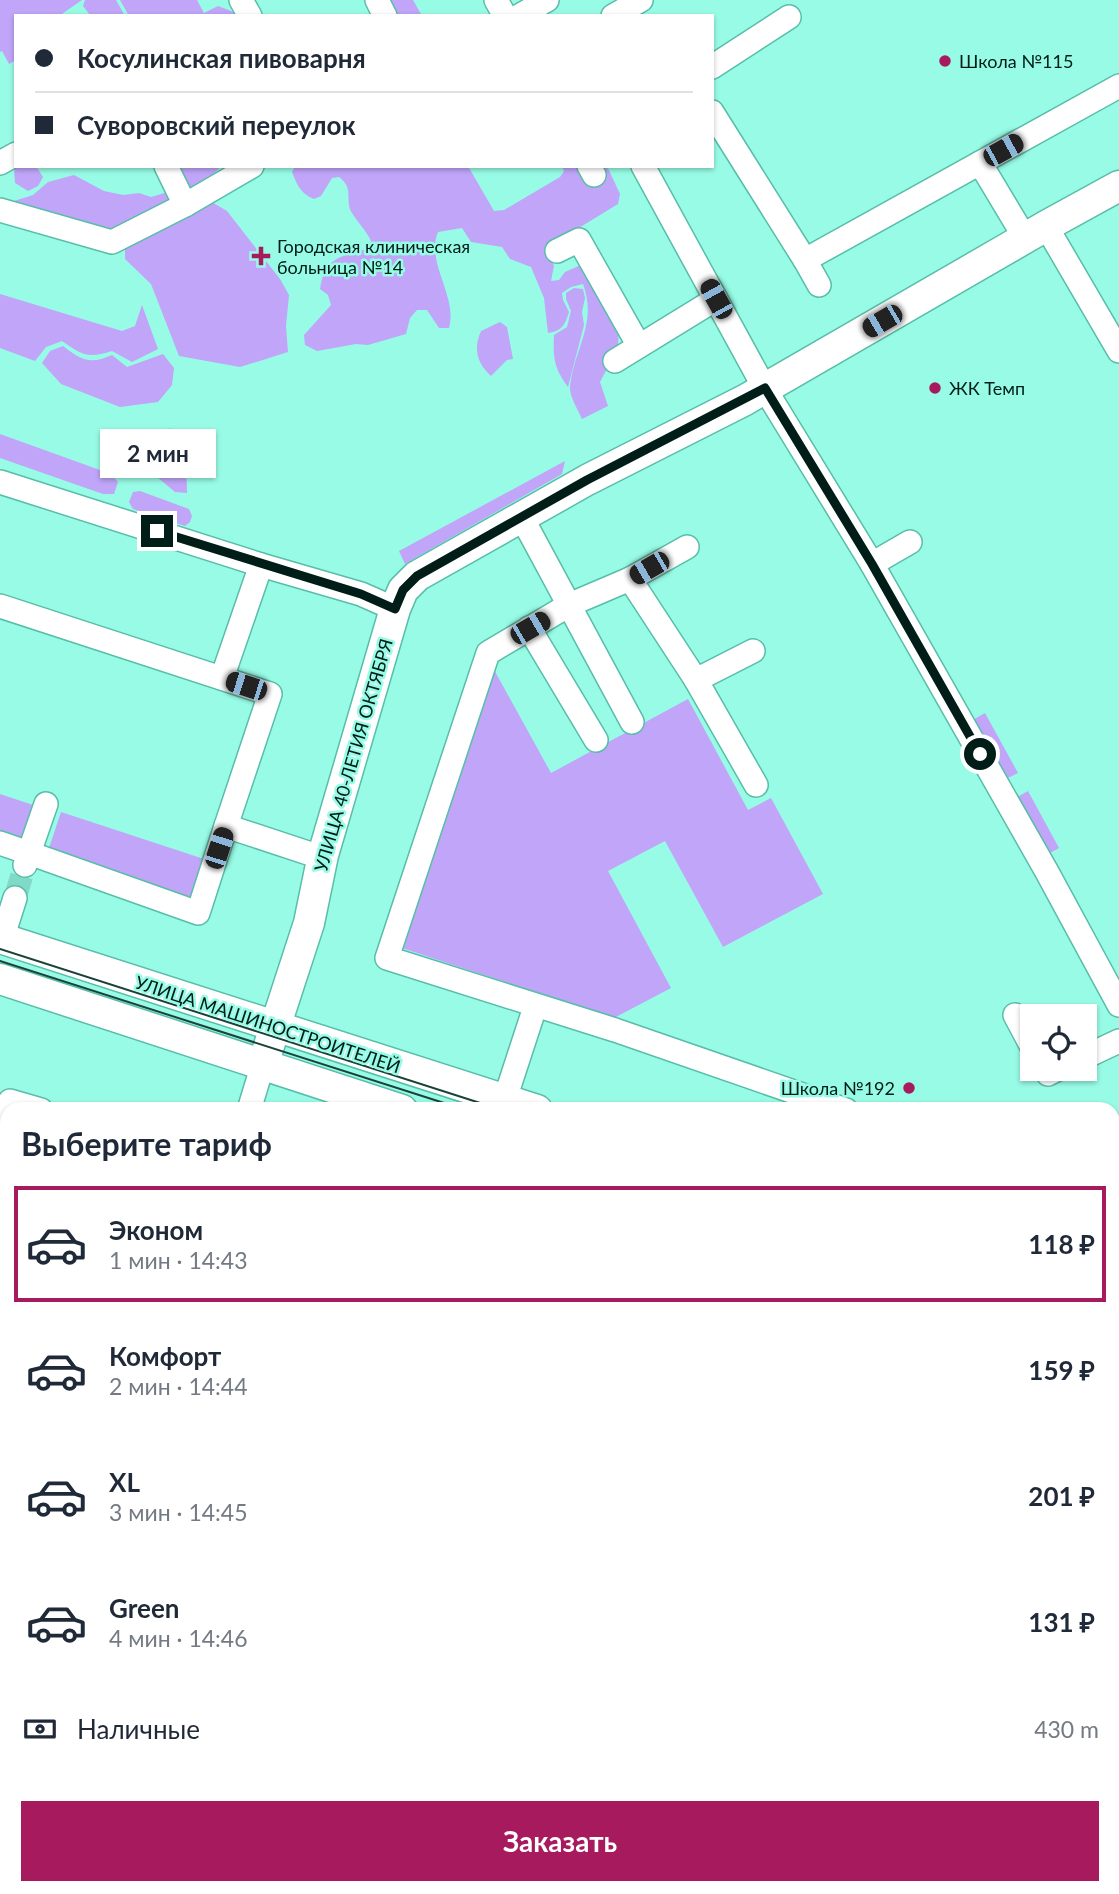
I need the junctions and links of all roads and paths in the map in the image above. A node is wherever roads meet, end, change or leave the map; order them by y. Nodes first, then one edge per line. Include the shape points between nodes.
1 (549, 0) edge
2 (641, 0) edge
3 (523, 14) edge
4 (616, 14) edge
5 (789, 17) dead end
6 (714, 66) edge
7 (1119, 86) edge
8 (714, 115) edge
9 (980, 163) junction
10 (167, 168) edge
11 (249, 168) edge
12 (644, 168) edge
13 (1119, 186) edge
14 (185, 205) junction
15 (0, 210) edge
16 (1035, 232) junction
17 (557, 251) dead end
18 (805, 260) junction
19 (819, 285) dead end
20 (716, 299) junction
21 (639, 346) junction
22 (1119, 351) edge
23 (615, 362) dead end
24 (765, 388) junction
25 (0, 481) edge
26 (521, 516) junction
27 (910, 542) dead end
28 (687, 547) dead end
29 (872, 564) junction
30 (261, 565) junction
31 (631, 579) junction
32 (569, 605) junction
33 (0, 606) edge
34 (395, 609) junction
35 (530, 628) junction
36 (753, 651) dead end
37 (222, 678) junction
38 (696, 680) junction
39 (632, 722) dead end
40 (596, 740) dead end
41 (755, 785) dead end
42 (46, 804) dead end
43 (226, 826) junction
44 (0, 844) edge
45 (323, 855) junction
46 (27, 859) junction
47 (15, 898) tunnel mouth
48 (1, 939) edge
49 (0, 979) edge
50 (1119, 1005) edge
51 (536, 1007) junction
52 (1014, 1016) dead end
53 (275, 1026) junction
54 (1020, 1026) edge
55 (1119, 1041) edge
56 (1097, 1051) edge
57 (262, 1065) junction
58 (505, 1099) junction
59 (251, 1102) edge
60 (377, 1102) edge
61 (514, 1102) edge
62 (823, 1102) edge

1 - 3 street
2 - 4 street
5 - 6 street
7 - 9 street
8 - 18 street
9 - 16 street
9 - 18 street
10 - 14 street
11 - 14 street
12 - 20 street
13 - 16 main road, УЛИЦА 40-ЛЕТИЯ ОКТЯБРЯ
14 - 15 street via 112,242
16 - 22 street
16 - 24 main road, УЛИЦА 40-ЛЕТИЯ ОКТЯБРЯ
17 - 21 street via 579,240
18 - 19 street
20 - 21 street
20 - 24 street
21 - 23 street
24 - 26 main road, УЛИЦА 40-ЛЕТИЯ ОКТЯБРЯ
24 - 29 street
25 - 30 street
26 - 32 street
26 - 34 main road, УЛИЦА 40-ЛЕТИЯ ОКТЯБРЯ via 417,576 403,590
27 - 29 street
28 - 31 street
29 - 50 street
30 - 34 street via 361,594
30 - 37 street
31 - 32 street
31 - 38 street
32 - 35 street
32 - 39 street
33 - 37 street
34 - 45 main road, УЛИЦА 40-ЛЕТИЯ ОКТЯБРЯ
35 - 40 street
35 - 51 street via 488,653 387,958
36 - 38 street
37 - 43 street via 270,694
38 - 41 street
42 - 46 street
43 - 45 street
43 - 46 street via 198,913
44 - 46 street
45 - 53 main road, УЛИЦА 40-ЛЕТИЯ ОКТЯБРЯ via 309,923
47 - 48 street
48 - 53 main road, УЛИЦА МАШИНОСТРОИТЕЛЕЙ
49 - 57 main road
51 - 58 street
51 - 62 street
52 - 54 street
53 - 57 main road, УЛИЦА 40-ЛЕТИЯ ОКТЯБРЯ
53 - 58 main road, УЛИЦА МАШИНОСТРОИТЕЛЕЙ
55 - 56 street
57 - 59 street
57 - 60 main road
58 - 61 main road, УЛИЦА МАШИНОСТРОИТЕЛЕЙ

